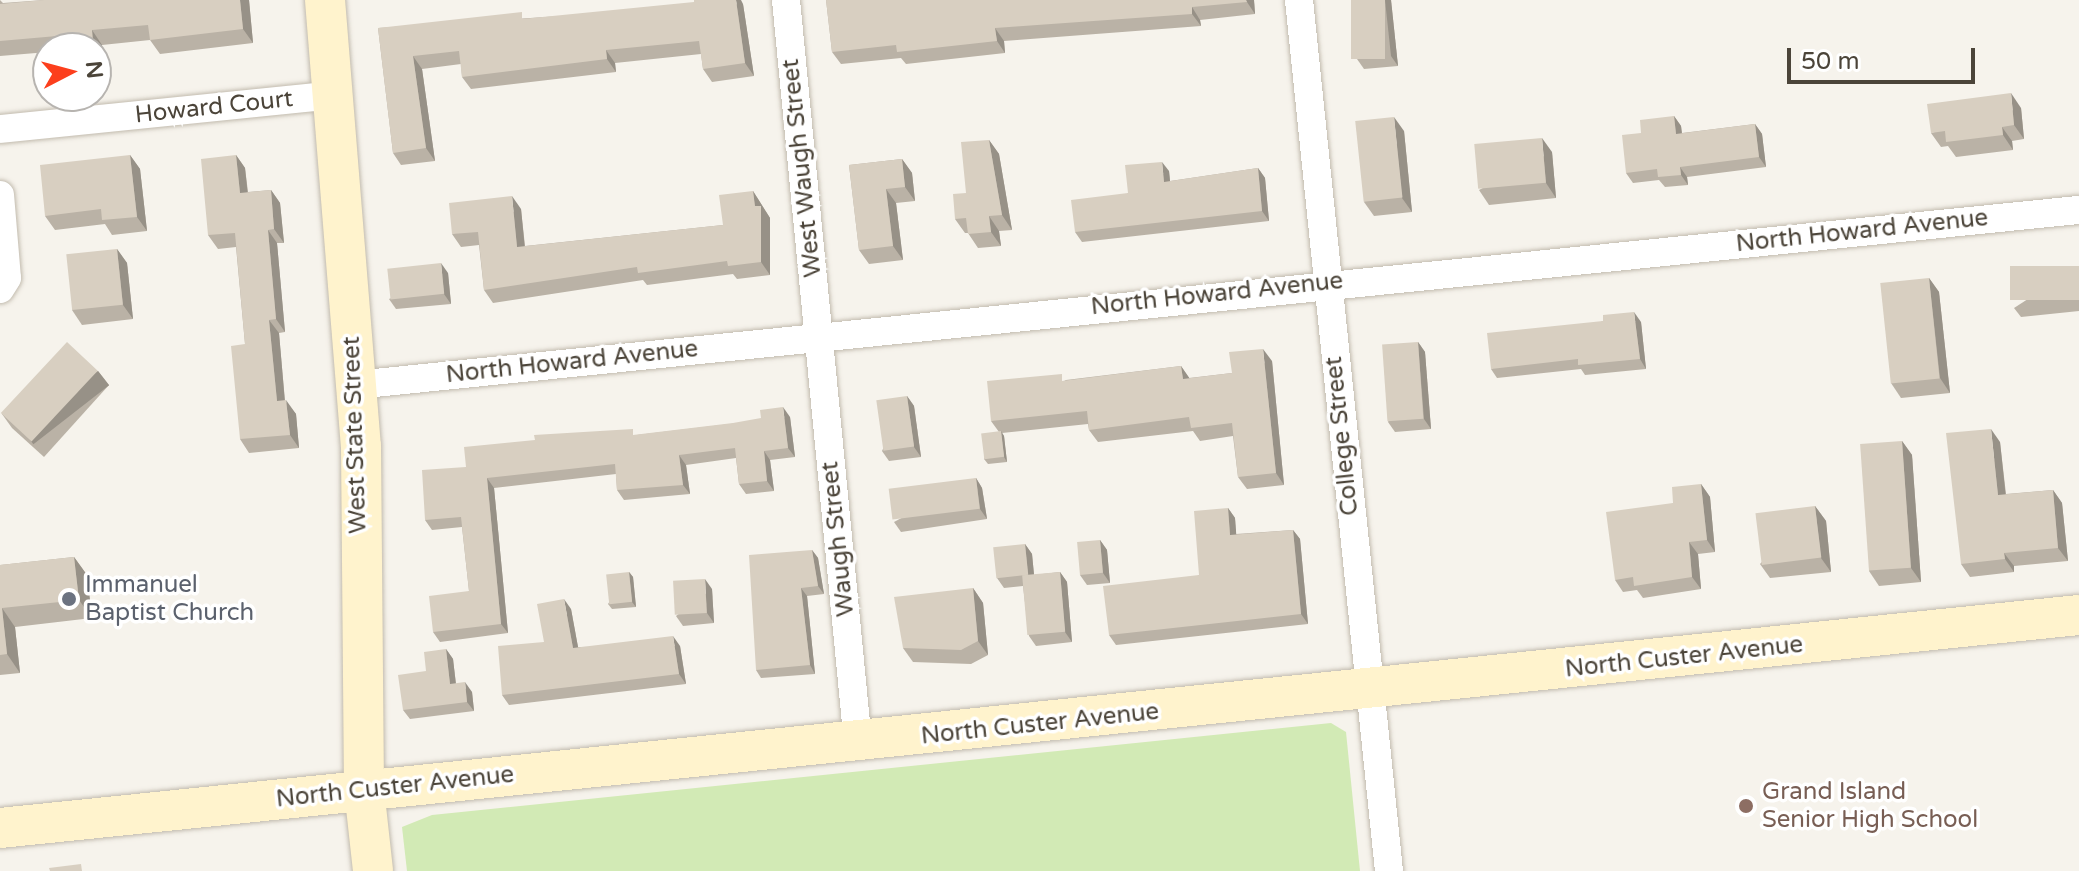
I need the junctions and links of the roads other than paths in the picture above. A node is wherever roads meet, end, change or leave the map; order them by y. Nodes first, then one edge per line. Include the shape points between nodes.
1 (325, 0) edge
2 (786, 0) edge
3 (1299, 0) edge
4 (332, 95) junction
5 (0, 129) edge
6 (0, 195) edge
7 (2079, 210) edge
8 (1326, 283) junction
9 (0, 289) edge
10 (818, 336) junction
11 (355, 385) junction
12 (2079, 615) edge
13 (1370, 690) junction
14 (858, 743) junction
15 (364, 789) junction
16 (0, 828) edge
17 (373, 871) edge
18 (1389, 871) edge

1 - 4 street, West State Street
2 - 10 street, West Waugh Street
3 - 8 street, College Street
4 - 5 street, Howard Court
4 - 11 street, West State Street
6 - 9 street via 7,278
7 - 8 street, North Howard Avenue
8 - 10 street, North Howard Avenue
8 - 13 street, College Street
10 - 11 street, North Howard Avenue
10 - 14 street, Waugh Street
11 - 15 street, West State Street
12 - 13 street, North Custer Avenue
13 - 14 street, North Custer Avenue
13 - 18 street, College Street
14 - 15 street, North Custer Avenue
15 - 16 street, North Custer Avenue
15 - 17 street, West State Street

